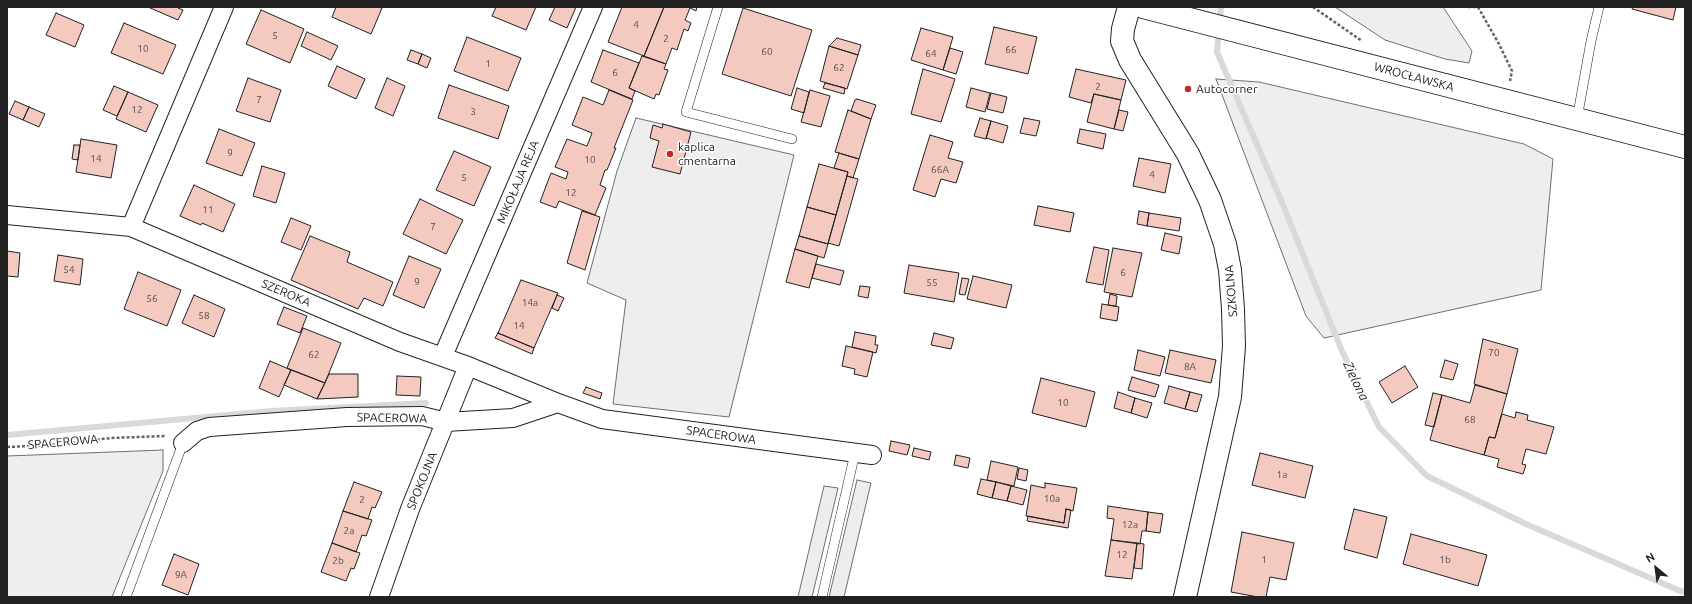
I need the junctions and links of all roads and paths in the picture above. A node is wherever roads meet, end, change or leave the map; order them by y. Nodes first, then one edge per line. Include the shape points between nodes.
1 (224, 7) edge
2 (593, 7) edge
3 (718, 7) edge
4 (1129, 7) edge
5 (1143, 7) edge
6 (1313, 7) edge
7 (1468, 7) edge
8 (1478, 7) edge
9 (1599, 7) edge
10 (1364, 42) dead end
11 (1505, 101) junction
12 (1577, 119) junction
13 (792, 139) dead end
14 (1685, 146) edge
15 (7, 215) edge
16 (131, 227) junction
17 (443, 356) junction
18 (468, 366) junction
19 (558, 403) junction
20 (446, 422) junction
21 (184, 442) junction
22 (7, 447) edge
23 (863, 454) joint
24 (126, 597) edge
25 (379, 597) edge
26 (822, 597) edge
27 (1185, 597) edge

1 - 16 street
2 - 17 street, MIKOŁAJA REJA
3 - 13 lane via 686,112
4 - 27 street, SZKOLNA via 1122,41 1130,60 1188,154 1210,200 1225,244 1230,270 1234,346 1230,397
5 - 11 street, WROCŁAWSKA
6 - 10 path
7 - 8 path
8 - 11 path via 1512,72
9 - 12 lane
11 - 12 street, WROCŁAWSKA
12 - 14 street, WROCŁAWSKA
15 - 16 street, SZEROKA
16 - 17 street, SZEROKA via 400,342
17 - 18 street, SZEROKA
18 - 19 street, SZEROKA
18 - 20 street, SPOKOJNA
19 - 20 street, SPACEROWA via 513,418
19 - 23 street, SPACEROWA via 602,419
20 - 21 street, SPACEROWA via 422,416 362,417 209,427 197,431
20 - 25 street, SPOKOJNA via 410,509
21 - 22 path, SPACEROWA via 176,437 125,437
21 - 24 lane
23 - 26 lane

